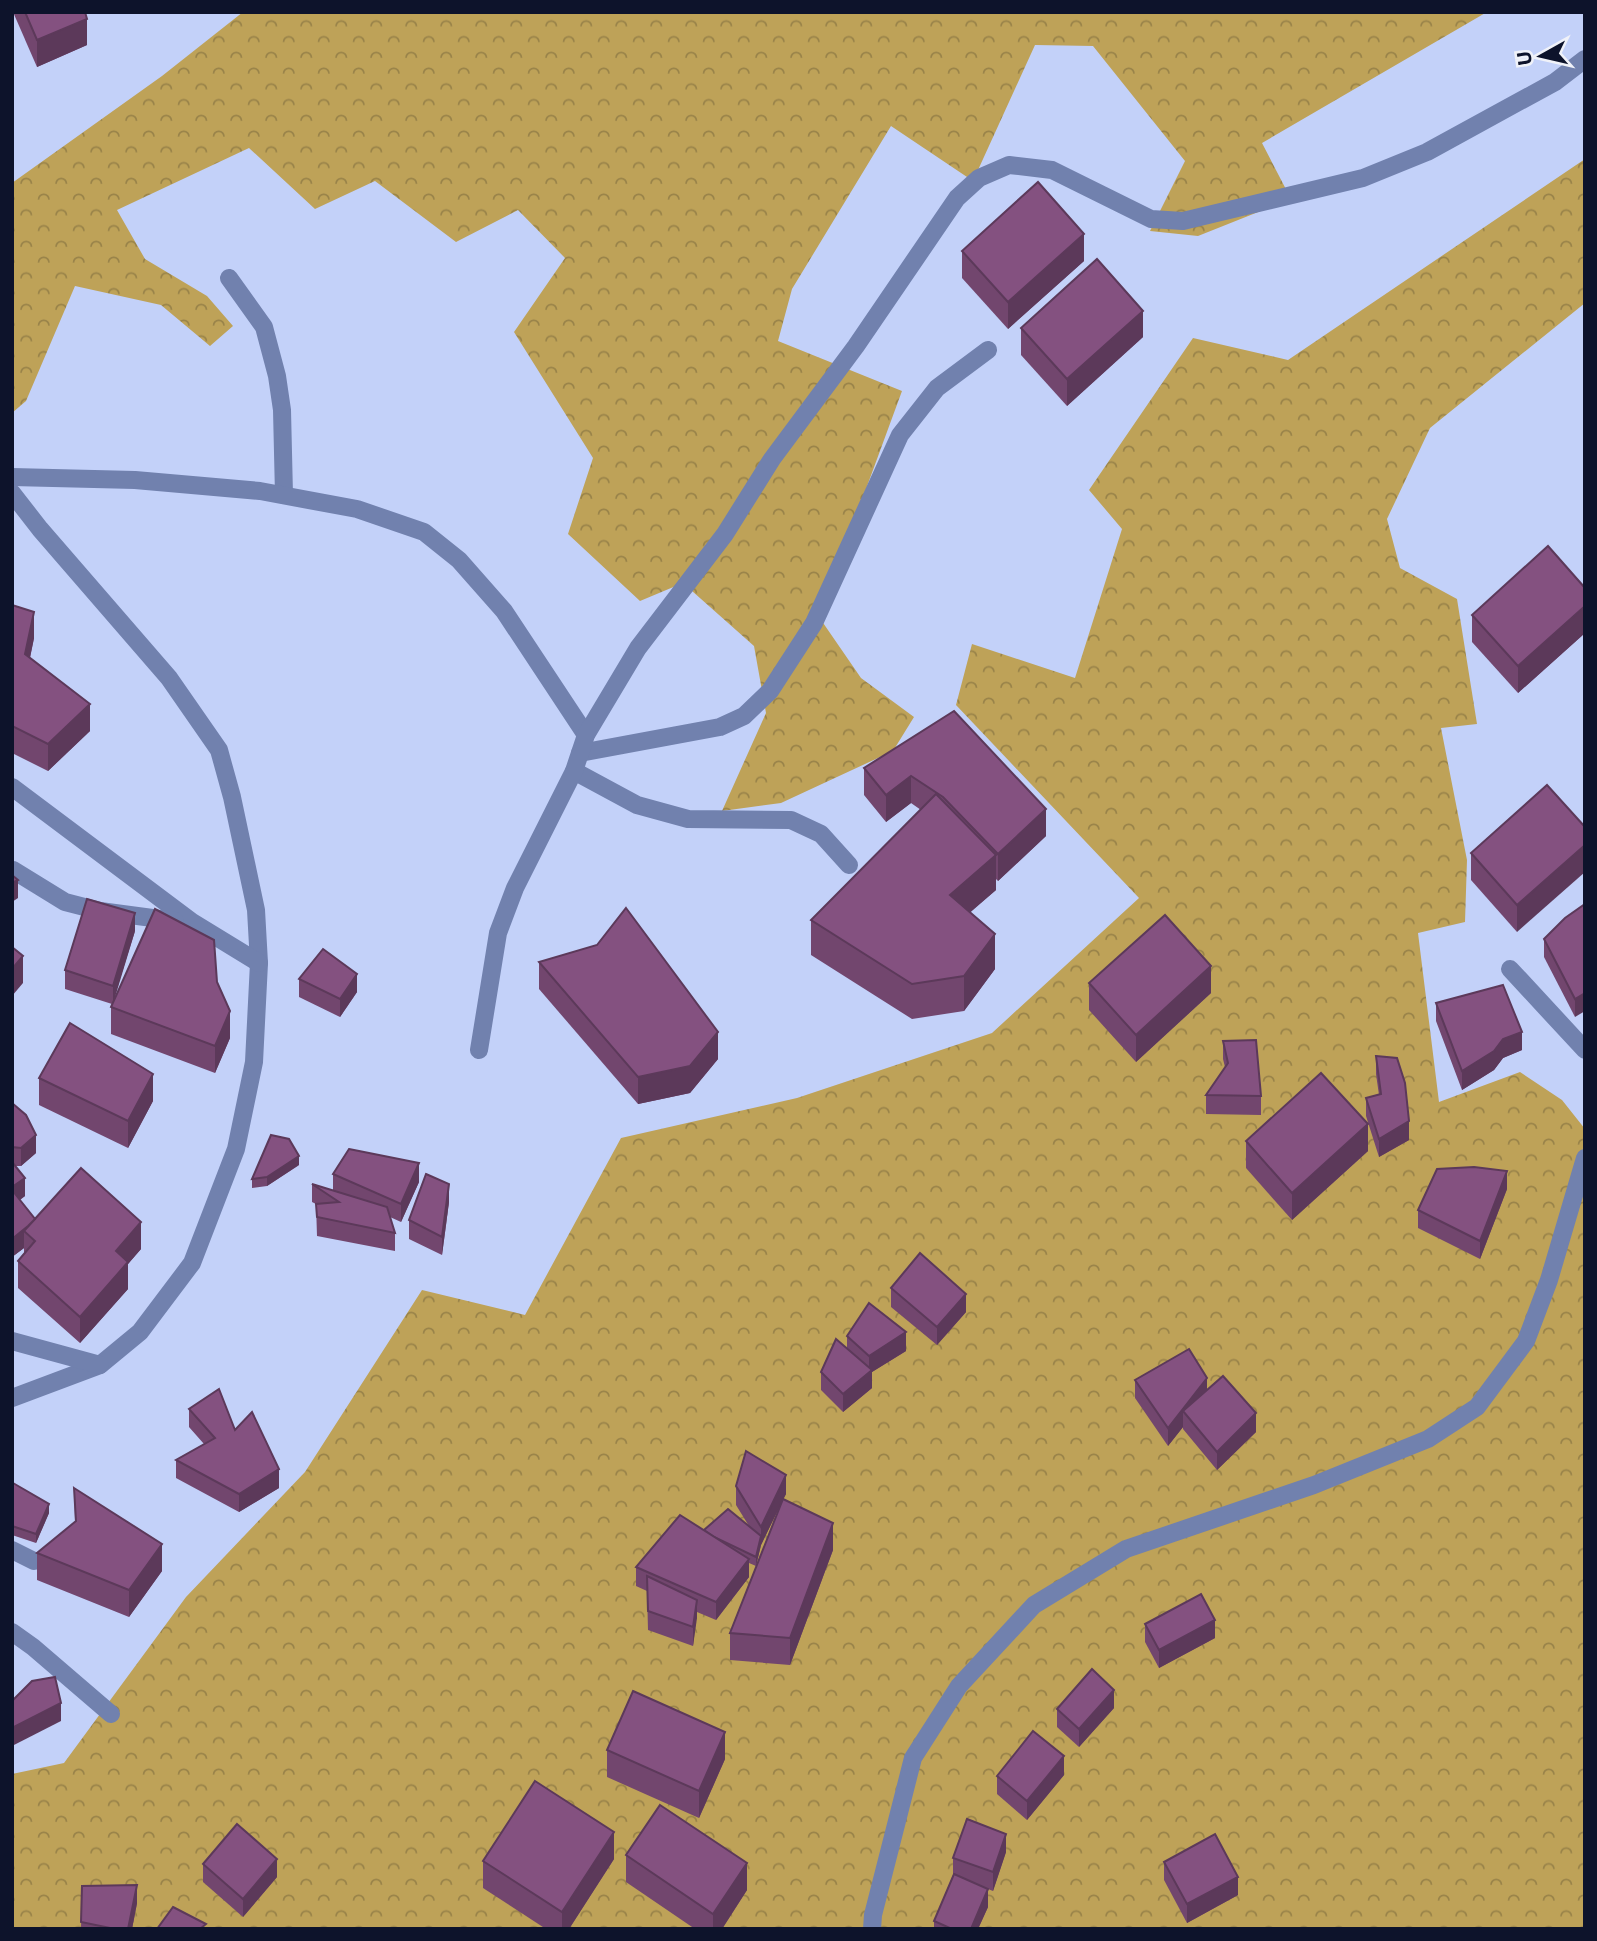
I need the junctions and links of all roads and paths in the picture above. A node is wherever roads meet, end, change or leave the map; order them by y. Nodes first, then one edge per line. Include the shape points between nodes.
1 (1585, 59) edge
2 (229, 278) dead end
3 (988, 350) dead end
4 (12, 477) edge
5 (12, 493) edge
6 (284, 495) junction
7 (586, 735) junction
8 (580, 753) junction
9 (574, 771) junction
10 (12, 787) edge
11 (849, 865) dead end
12 (13, 870) edge
13 (192, 922) junction
14 (259, 963) junction
15 (1510, 969) dead end
16 (479, 1050) dead end
17 (1585, 1051) edge
18 (1585, 1158) edge
19 (12, 1341) edge
20 (100, 1365) junction
21 (12, 1398) edge
22 (12, 1550) edge
23 (34, 1561) dead end
24 (12, 1632) edge
25 (110, 1714) dead end
26 (872, 1929) edge

1 - 7 street via 1555,82 1427,152 1363,178 1183,221 1151,219 1052,170 1009,164 979,178 957,198 772,459 725,534 638,648
2 - 6 street via 264,327 277,376
3 - 8 street via 937,388 900,435 814,623 761,700 744,716 720,727
4 - 6 street via 135,480
5 - 14 street via 169,678 219,750 256,910
6 - 7 street via 357,509 424,532 459,560 504,611
7 - 8 street
8 - 9 street
9 - 11 street via 637,805 688,819 791,820 821,834
9 - 16 street via 515,888 498,933
10 - 13 street
12 - 13 street via 65,902
13 - 14 street
14 - 20 street via 254,1062 236,1149 192,1263 140,1332
15 - 17 street
18 - 26 street via 1526,1341 1476,1407 1427,1440 1314,1485 1126,1549 1034,1605 959,1686 912,1758
19 - 20 street
20 - 21 street
22 - 23 street
24 - 25 street

